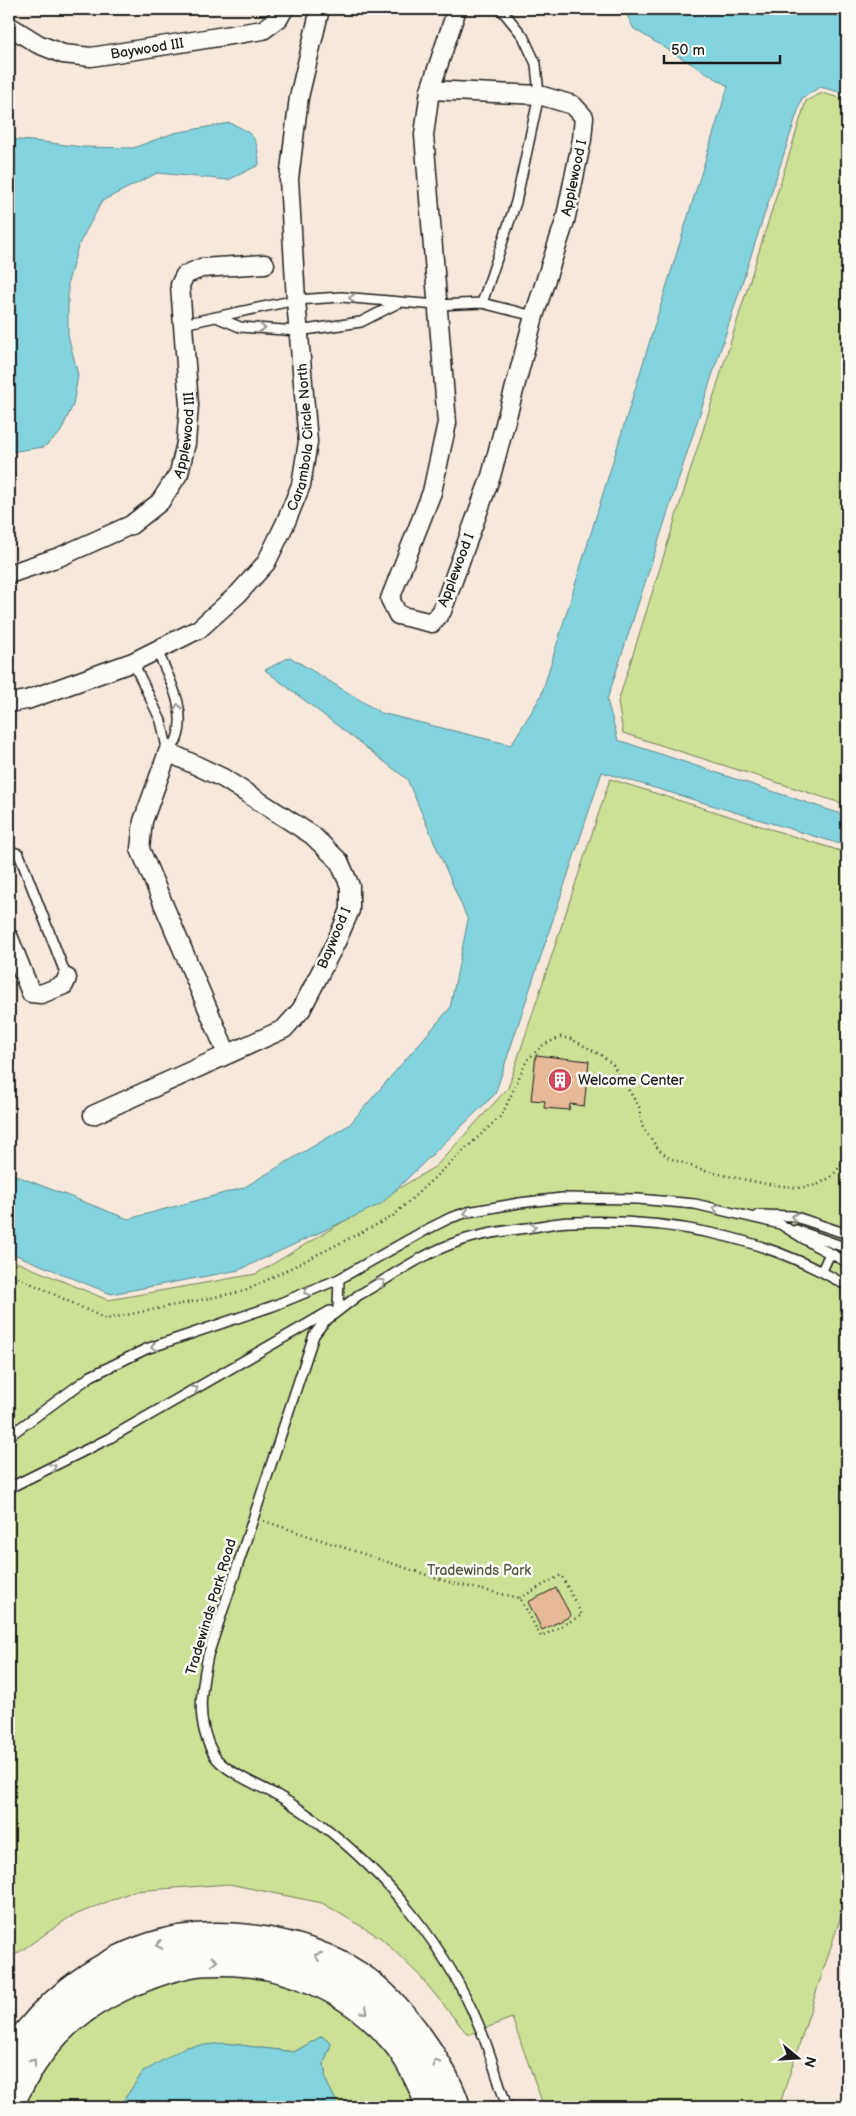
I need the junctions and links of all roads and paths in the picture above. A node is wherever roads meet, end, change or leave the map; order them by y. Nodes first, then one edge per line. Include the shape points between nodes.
1 (284, 9) edge
2 (320, 9) edge
3 (456, 9) edge
4 (501, 9) edge
5 (9, 26) edge
6 (430, 90) junction
7 (540, 95) junction
8 (265, 264) dead end
9 (296, 300) junction
10 (400, 302) junction
11 (482, 303) junction
12 (437, 305) junction
13 (534, 316) junction
14 (216, 317) junction
15 (183, 324) junction
16 (298, 331) junction
17 (9, 574) edge
18 (157, 650) junction
19 (133, 662) junction
20 (9, 703) edge
21 (168, 752) junction
22 (9, 854) edge
23 (9, 938) edge
24 (67, 978) joint
25 (227, 1054) junction
26 (93, 1115) dead end
27 (847, 1153) edge
28 (741, 1214) junction
29 (780, 1224) junction
30 (847, 1234) edge
31 (847, 1248) edge
32 (830, 1252) junction
33 (847, 1262) edge
34 (822, 1271) junction
35 (9, 1273) edge
36 (339, 1279) junction
37 (847, 1286) edge
38 (360, 1294) junction
39 (338, 1307) junction
40 (9, 1436) edge
41 (9, 1488) edge
42 (254, 1518) junction
43 (520, 1598) junction
44 (9, 2060) edge
45 (9, 2105) edge
46 (431, 2107) edge
47 (456, 2107) edge
48 (507, 2107) edge

1 - 5 street, Baywood III via 263,30 91,57 63,54 38,44
2 - 9 street, Carambola Circle North via 298,97 289,179
3 - 6 street, Applewood I
4 - 7 lane via 523,36 536,64
6 - 7 street, Applewood I
6 - 12 street, Applewood I via 424,135
7 - 11 lane via 516,202
7 - 13 street, Applewood I via 573,104 584,117 565,221
8 - 15 street, Applewood III via 201,268 185,275 180,285
10 -> 9 lane via 340,297
9 - 14 lane
9 - 16 street, Carambola Circle North
10 - 12 lane
10 - 16 lane via 361,322
11 - 12 lane
11 - 13 lane
12 - 13 street, Applewood I via 447,423 432,492 390,599 398,614 432,623 442,611 491,476
14 - 15 lane
14 -> 16 lane via 240,327
15 - 17 street, Applewood III via 189,405 186,443 179,473 160,502 131,525 59,557
16 - 18 street, Carambola Circle North via 308,442 301,485 285,524 266,563 238,594 199,629
18 - 19 street, Carambola Circle North
21 -> 18 lane via 177,739 178,701
19 - 20 street, Carambola Circle North via 45,694
19 - 21 lane via 161,721
21 - 25 street via 143,821 140,849
21 - 25 street, Baywood I via 223,778 312,835 339,861 350,886 350,910 301,1010 284,1029
22 - 24 lane via 19,854
23 - 24 street via 31,993 40,994 64,985
25 - 26 street, Baywood I
27 - 35 path via 831,1177 817,1185 798,1188 760,1184 705,1171 669,1158 642,1126 639,1107 613,1065 603,1056 561,1037 543,1044 527,1060 502,1115 392,1217 245,1291 106,1320
28 - 29 lane
30 -> 28 lane via 793,1216
28 -> 36 lane via 694,1204 638,1199 562,1198 519,1202 450,1218
29 - 31 lane
29 - 32 lane via 814,1246
32 - 33 lane
32 - 34 lane
34 - 37 lane, Tradewinds Park Road
38 -> 34 lane, Tradewinds Park Road via 455,1243 484,1234 571,1222 636,1223 709,1232 776,1251
36 - 39 lane
36 -> 40 lane via 273,1306 146,1349 91,1376
38 - 39 lane, Tradewinds Park Road
38 - 42 lane, Tradewinds Park Road via 324,1322 314,1335
41 -> 39 lane, Tradewinds Park Road via 108,1439
42 - 43 path via 451,1582
42 - 48 lane, Tradewinds Park Road via 208,1655 201,1688 200,1708 214,1756 232,1771 318,1822 358,1856 410,1910 462,1990 481,2029
43 - 43 path via 541,1637 582,1615 561,1575
47 -> 44 highway via 439,2067 408,2022 358,1976 324,1958 252,1939 218,1937 182,1941 153,1946 129,1955 102,1969 48,2010 18,2044
45 -> 46 highway via 23,2075 52,2038 82,2010 154,1973 198,1962 248,1961 285,1969 322,1983 361,2006 394,2038 421,2083

